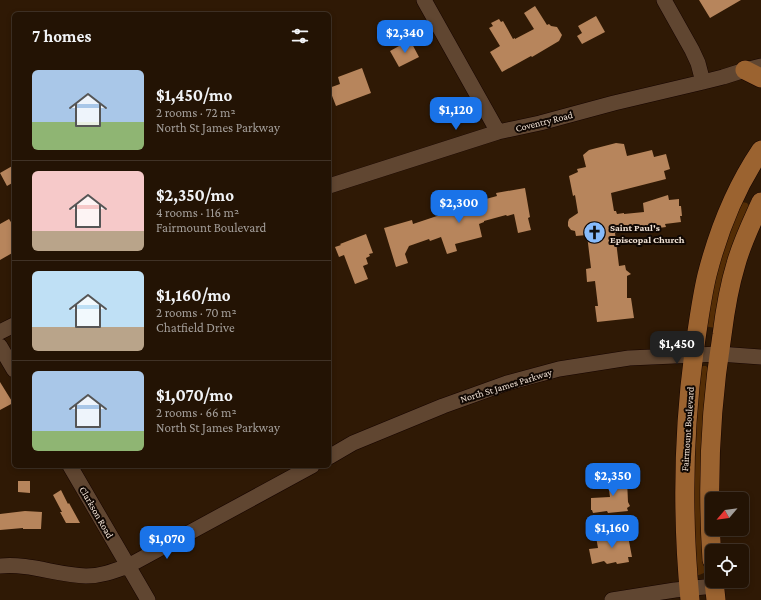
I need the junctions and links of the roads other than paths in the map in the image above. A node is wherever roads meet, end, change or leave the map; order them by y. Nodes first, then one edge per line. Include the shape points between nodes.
1 (424, 0) edge
2 (664, 0) edge
3 (756, 71) edge
4 (702, 82) junction
5 (498, 132) junction
6 (761, 150) edge
7 (331, 185) edge
8 (741, 186) junction
9 (761, 197) edge
10 (761, 202) edge
11 (12, 326) edge
12 (0, 332) edge
13 (0, 346) edge
14 (719, 354) junction
15 (694, 355) junction
16 (761, 357) edge
17 (12, 367) edge
18 (331, 456) edge
19 (71, 468) edge
20 (308, 468) edge
21 (711, 544) edge
22 (0, 566) edge
23 (128, 566) junction
24 (715, 589) edge
25 (690, 594) edge
26 (148, 600) edge
27 (612, 600) edge

1 - 5 street
2 - 4 street via 692,50
3 - 4 street, Coventry Road
4 - 5 street, Coventry Road
5 - 7 street, Coventry Road
6 - 8 main road, Fairmount Boulevard
8 - 9 main road
8 - 15 main road, Fairmount Boulevard via 729,210 707,274
10 - 14 main road via 742,246 732,279
11 - 12 street
13 - 17 street
14 - 15 street, North St James Parkway
14 - 16 street, North St James Parkway
14 - 21 main road via 710,451
15 - 18 street, North St James Parkway via 629,358 559,369 514,381 443,406
15 - 25 main road, Fairmount Boulevard via 685,464 685,530
19 - 23 street, Clarkson Road
20 - 23 street
22 - 23 street via 30,567 86,576 104,574
23 - 26 street, Clarkson Road
24 - 25 street
25 - 27 street

